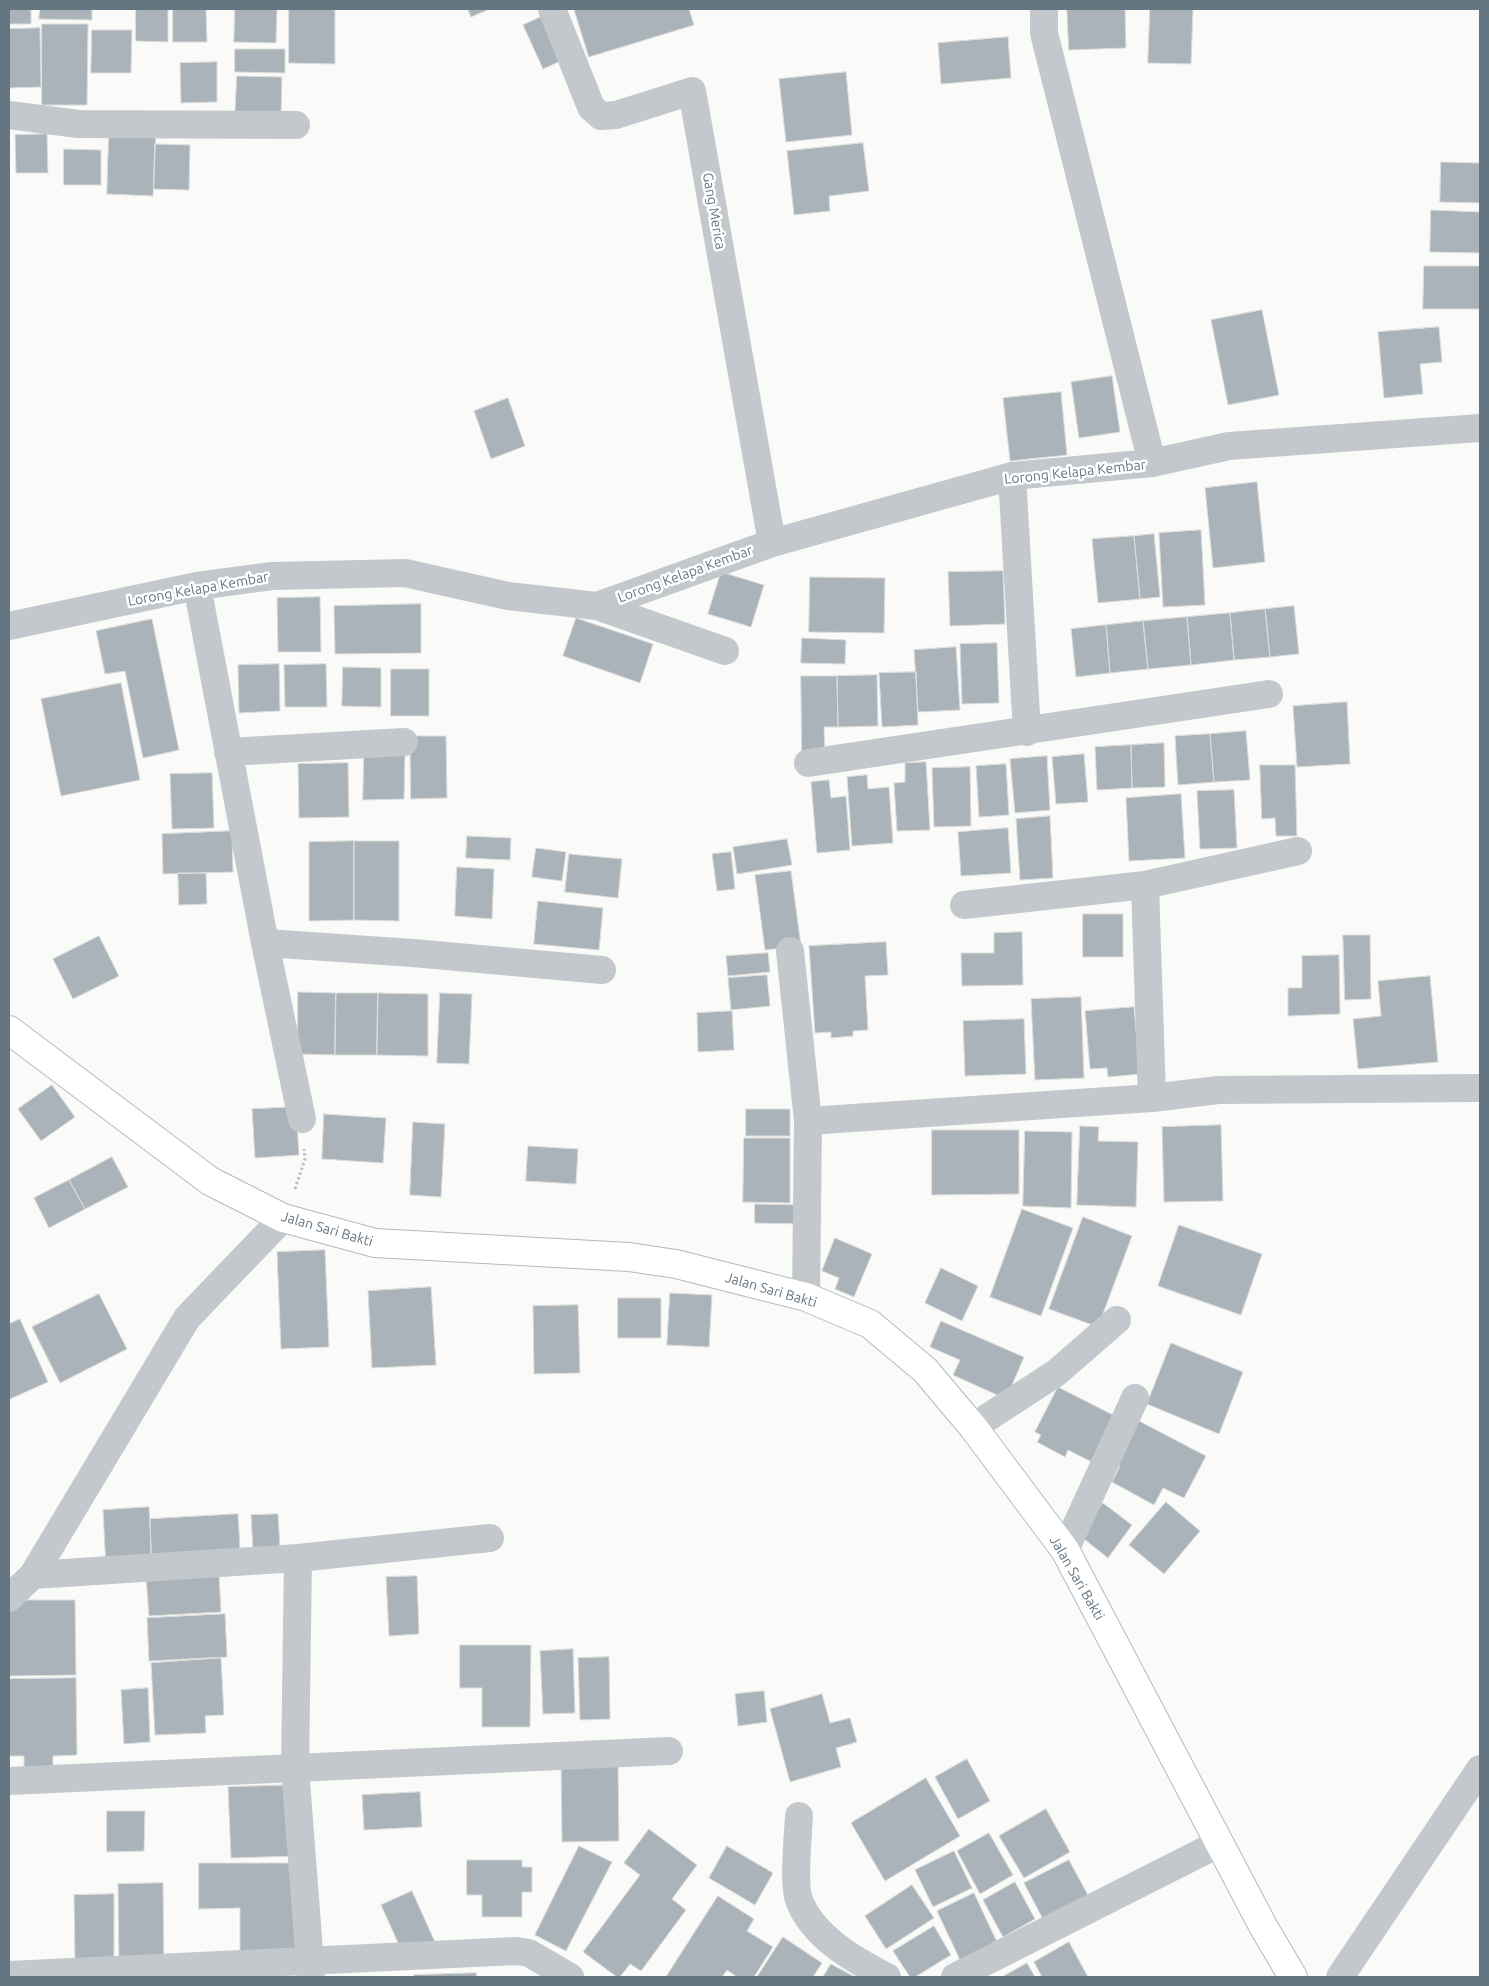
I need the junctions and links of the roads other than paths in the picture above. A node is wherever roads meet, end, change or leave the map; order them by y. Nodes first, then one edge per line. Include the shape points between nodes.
1 (552, 9) edge
2 (1044, 9) edge
3 (9, 116) edge
4 (296, 125) dead end
5 (1480, 428) edge
6 (1152, 463) junction
7 (1012, 476) junction
8 (772, 543) junction
9 (197, 586) junction
10 (596, 606) junction
11 (9, 626) edge
12 (725, 651) dead end
13 (1269, 694) dead end
14 (1027, 732) junction
15 (404, 742) dead end
16 (228, 752) junction
17 (808, 763) dead end
18 (1298, 851) dead end
19 (1145, 885) junction
20 (964, 905) dead end
21 (265, 943) junction
22 (790, 951) dead end
23 (602, 970) dead end
24 (9, 1030) edge
25 (1480, 1088) edge
26 (1152, 1098) junction
27 (302, 1119) road end
28 (808, 1121) junction
29 (283, 1218) junction
30 (806, 1297) junction
31 (1116, 1320) dead end
32 (1135, 1398) dead end
33 (973, 1427) junction
34 (490, 1538) dead end
35 (1064, 1550) junction
36 (298, 1558) junction
37 (33, 1575) junction
38 (9, 1598) edge
39 (669, 1751) dead end
40 (295, 1768) junction
41 (1480, 1769) edge
42 (9, 1781) edge
43 (799, 1816) dead end
44 (1220, 1843) junction
45 (311, 1969) edge
46 (9, 1975) edge
47 (570, 1977) edge
48 (887, 1977) edge
49 (955, 1977) edge
50 (1293, 1977) edge
51 (1340, 1977) edge

1 - 8 street, Gang Merica via 591,107 601,116 616,115 692,91
2 - 6 street via 1044,33
3 - 4 street via 78,124
5 - 6 street, Lorong Kelapa Kembar via 1229,446
6 - 7 street, Lorong Kelapa Kembar
7 - 8 street, Lorong Kelapa Kembar
7 - 14 street
8 - 10 street, Lorong Kelapa Kembar
9 - 10 street, Lorong Kelapa Kembar via 272,576 405,573 508,596
9 - 11 street, Lorong Kelapa Kembar
9 - 16 street
10 - 12 street, Lorong Kelapa Kembar
13 - 14 street
14 - 17 street
15 - 16 street
16 - 21 street
18 - 19 street
19 - 20 street
19 - 26 street
21 - 23 street
21 - 27 street
22 - 28 street
24 - 29 main road, Jalan Sari Bakti via 210,1181
25 - 26 street via 1218,1090
26 - 28 street
28 - 30 street
29 - 30 main road, Jalan Sari Bakti via 375,1243 629,1257 667,1263
29 - 37 street via 186,1318
30 - 33 main road, Jalan Sari Bakti via 870,1324 925,1370
31 - 33 street via 1056,1373
32 - 35 street
33 - 35 main road, Jalan Sari Bakti
34 - 36 street
35 - 44 main road, Jalan Sari Bakti
36 - 37 street
36 - 40 street
37 - 38 street
39 - 40 street
40 - 42 street
40 - 45 street
41 - 51 street
43 - 48 street via 798,1899 830,1943
44 - 49 street
44 - 50 main road, Jalan Sari Bakti
45 - 46 street
45 - 47 street via 516,1951 529,1953

